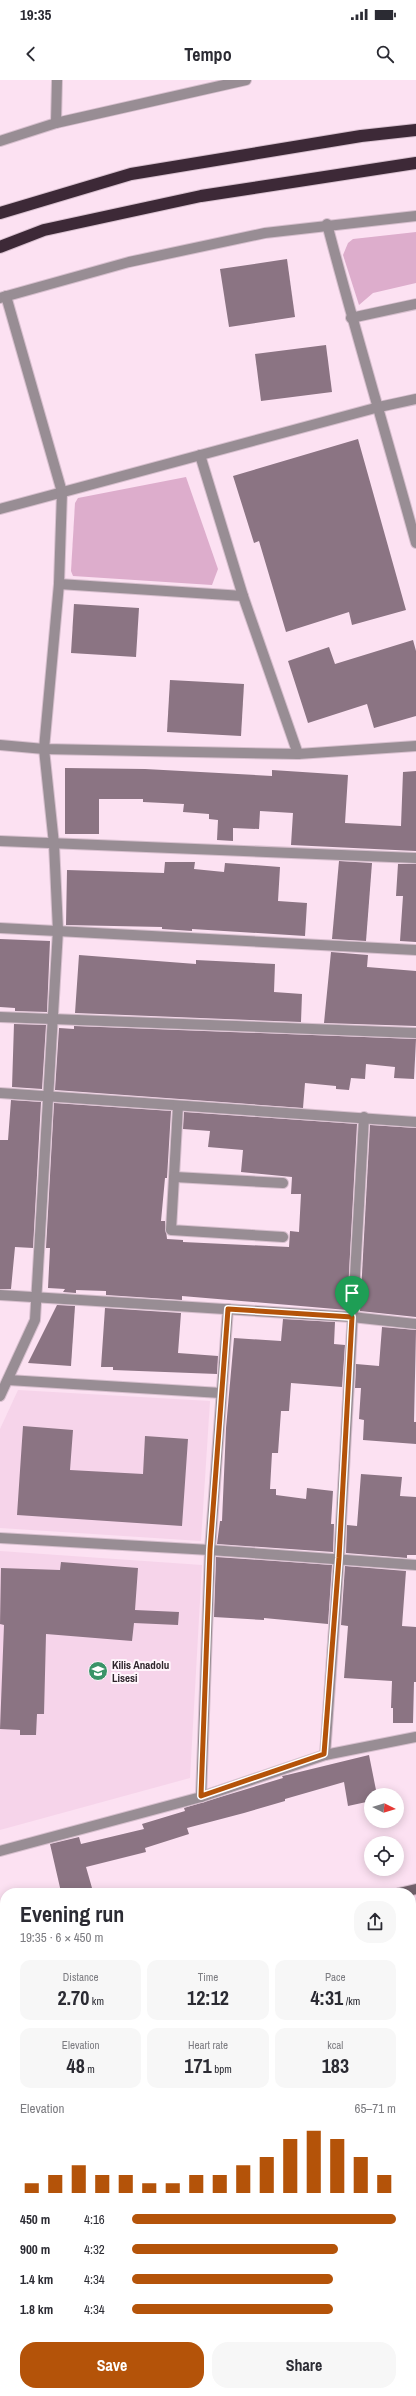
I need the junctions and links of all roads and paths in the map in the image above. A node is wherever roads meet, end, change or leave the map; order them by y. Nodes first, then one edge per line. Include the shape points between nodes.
1 (57, 80) edge
2 (246, 80) edge
3 (224, 82) edge
4 (56, 123) junction
5 (416, 130) edge
6 (0, 141) edge
7 (416, 163) edge
8 (0, 213) edge
9 (416, 216) edge
10 (327, 224) junction
11 (0, 246) edge
12 (3, 297) edge
13 (416, 304) edge
14 (351, 318) junction
15 (416, 399) edge
16 (379, 407) junction
17 (200, 455) junction
18 (62, 492) junction
19 (0, 509) edge
20 (416, 543) edge
21 (59, 584) junction
22 (243, 596) junction
23 (0, 745) edge
24 (416, 746) edge
25 (44, 749) junction
26 (298, 754) junction
27 (0, 841) edge
28 (54, 844) junction
29 (416, 858) edge
30 (0, 928) edge
31 (58, 930) junction
32 (416, 950) edge
33 (0, 1017) edge
34 (52, 1019) junction
35 (416, 1033) edge
36 (0, 1093) edge
37 (48, 1094) junction
38 (178, 1106) junction
39 (364, 1117) junction
40 (416, 1122) edge
41 (175, 1176) junction
42 (282, 1183) dead end
43 (283, 1237) dead end
44 (0, 1295) edge
45 (35, 1297) junction
46 (228, 1309) junction
47 (352, 1317) junction
48 (416, 1324) edge
49 (8, 1380) junction
50 (221, 1393) junction
51 (0, 1396) edge
52 (0, 1538) edge
53 (210, 1550) junction
54 (339, 1558) junction
55 (416, 1565) edge
56 (416, 1737) edge
57 (324, 1754) junction
58 (201, 1796) junction
59 (0, 1851) edge

1 - 4 street
2 - 3 street
3 - 4 street
4 - 6 street
5 - 8 highway via 361,136 130,174
7 - 11 highway via 201,196 44,230
9 - 10 street
10 - 12 street via 265,233 129,262
10 - 14 street
12 - 18 street
13 - 14 street
14 - 16 street
15 - 16 street
16 - 17 street
16 - 20 street
17 - 18 street
17 - 22 street
18 - 19 street
18 - 21 street
21 - 22 street
21 - 25 street
22 - 26 street
23 - 25 street
24 - 26 street
25 - 26 street
25 - 28 street
27 - 28 street
28 - 29 street
28 - 31 street
30 - 31 street
31 - 32 street
31 - 34 street
33 - 34 street
34 - 35 street
34 - 37 street
36 - 37 street
37 - 38 street
37 - 45 street
38 - 39 street
38 - 41 street
39 - 40 street
39 - 47 street
41 - 42 street
41 - 43 street via 171,1230
44 - 45 street
45 - 46 street
45 - 49 street via 35,1320
46 - 47 street
46 - 50 street
47 - 48 street
47 - 54 street
49 - 50 street
49 - 51 street
50 - 53 street
52 - 53 street
53 - 54 street
53 - 58 street
54 - 55 street
54 - 57 street
56 - 57 street
57 - 58 street
58 - 59 street

